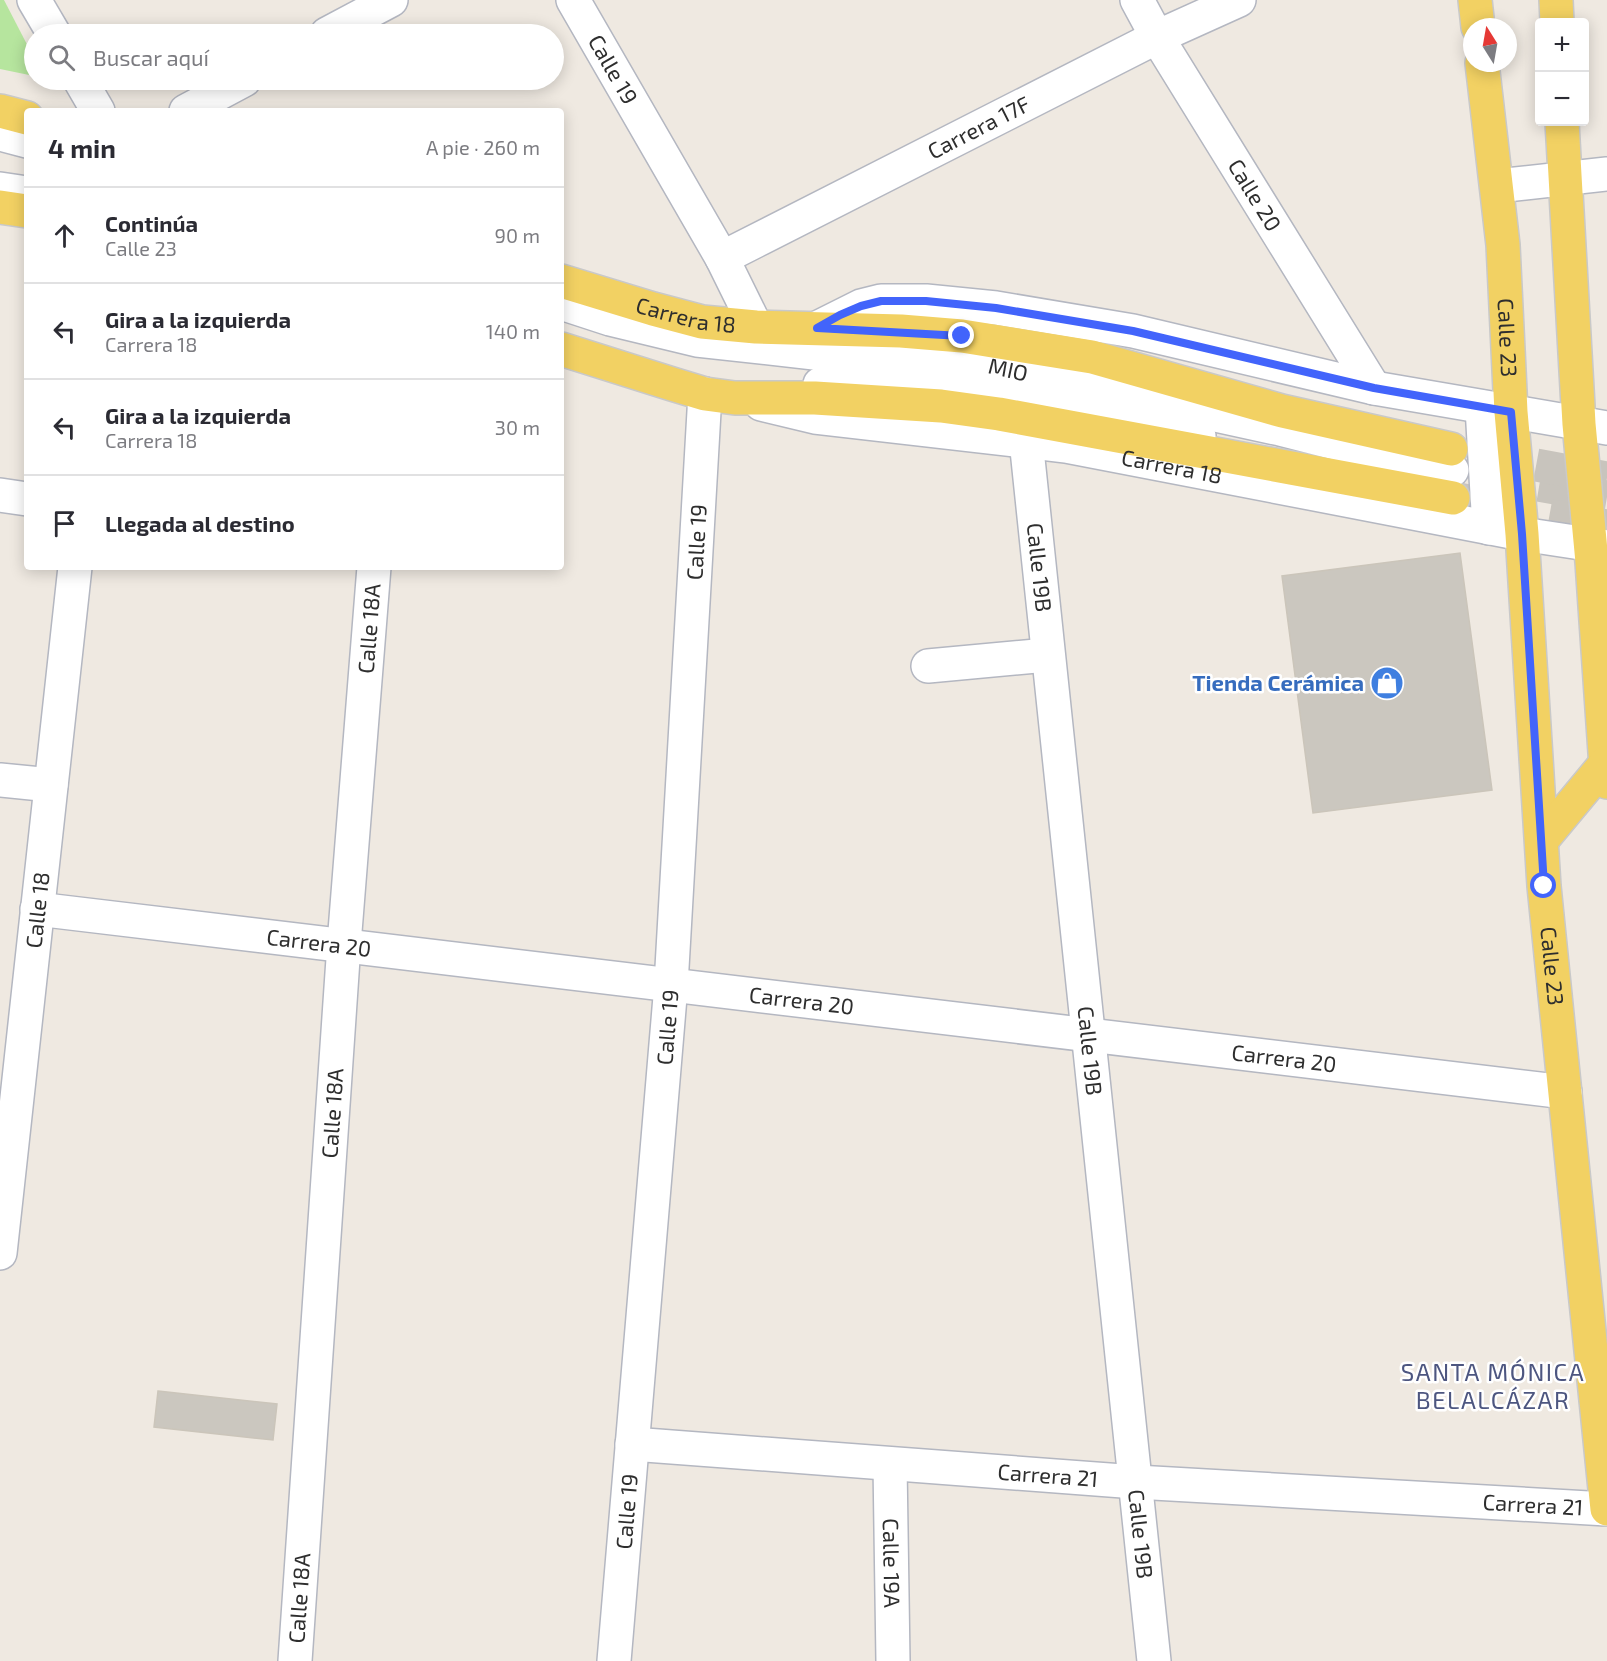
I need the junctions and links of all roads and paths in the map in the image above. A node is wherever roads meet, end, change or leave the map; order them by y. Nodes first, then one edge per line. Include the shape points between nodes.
1 (34, 0) edge
2 (391, 0) edge
3 (573, 0) edge
4 (1137, 0) edge
5 (1239, 0) edge
6 (1475, 0) edge
7 (1556, 0) edge
8 (1477, 18) edge
9 (1557, 18) edge
10 (48, 24) edge
11 (346, 24) edge
12 (1157, 37) junction
13 (1483, 72) edge
14 (86, 90) edge
15 (225, 90) edge
16 (96, 108) edge
17 (192, 108) edge
18 (0, 111) edge
19 (24, 117) edge
20 (1562, 126) edge
21 (0, 134) edge
22 (24, 140) edge
23 (1607, 174) edge
24 (1566, 178) junction
25 (1497, 186) junction
26 (0, 189) edge
27 (24, 193) edge
28 (0, 207) edge
29 (24, 211) edge
30 (722, 258) junction
31 (564, 282) edge
32 (564, 304) edge
33 (756, 327) junction
34 (817, 328) junction
35 (564, 340) edge
36 (564, 350) edge
37 (1374, 388) junction
38 (720, 396) junction
39 (1497, 409) junction
40 (1593, 426) edge
41 (1026, 440) junction
42 (1452, 477) junction
43 (0, 495) edge
44 (24, 499) edge
45 (1489, 528) junction
46 (1522, 534) junction
47 (1599, 546) edge
48 (75, 570) edge
49 (374, 570) edge
50 (1047, 655) junction
51 (928, 666) dead end
52 (1606, 772) edge
53 (0, 780) edge
54 (51, 785) junction
55 (1542, 840) junction
56 (37, 909) junction
57 (344, 944) junction
58 (671, 985) junction
59 (1087, 1035) junction
60 (1565, 1092) junction
61 (8, 1103) edge
62 (0, 1253) edge
63 (632, 1444) junction
64 (890, 1464) junction
65 (1136, 1482) junction
66 (1607, 1509) edge
67 (295, 1661) edge
68 (614, 1661) edge
69 (893, 1661) edge
70 (1154, 1661) edge

1 - 10 street
2 - 11 street
3 - 30 street, Calle 19
4 - 12 street, Calle 20
5 - 12 street, Carrera 17F
6 - 8 main road
7 - 9 main road
12 - 30 street, Carrera 17F
12 - 37 street, Calle 20
13 - 25 main road, Calle 23
14 - 16 street
15 - 17 street
18 - 19 main road
20 - 24 main road
21 - 22 street
23 - 24 street
24 - 25 street
24 - 40 main road
25 - 39 main road, Calle 23 via 1503,245
26 - 27 street
28 - 29 main road
30 - 33 street, Calle 19
31 - 33 main road, Carrera 18 via 702,322
32 - 42 street, MIO via 697,340 992,366 1280,429 1414,463
33 - 34 main road, Carrera 18
34 - 37 street, Carrera 18 via 861,306 881,301 996,308 1133,331
34 - 42 main road, Carrera 18 via 962,336 1092,357 1282,411
35 - 42 street, MIO via 712,384 912,386 997,396
36 - 38 main road, Carrera 18
37 - 39 street, Carrera 18
38 - 41 street, Carrera 18 via 815,417
38 - 42 main road, Carrera 18 via 941,406 1058,423 1127,438
38 - 58 street, Calle 19
39 - 40 street, Carrera 18
39 - 45 street
39 - 46 main road, Calle 23
40 - 47 main road
41 - 45 street, Carrera 18
41 - 50 street, Calle 19B
43 - 44 street
45 - 46 street, Carrera 18
46 - 47 street, Carrera 18
46 - 55 main road, Calle 23
47 - 52 main road
48 - 54 street, Calle 18
49 - 57 street, Calle 18A
50 - 51 street
50 - 59 street, Calle 19B
52 - 55 main road
53 - 54 street
54 - 56 street, Calle 18
55 - 60 main road, Calle 23
56 - 57 street, Carrera 20
56 - 61 street, Calle 18
57 - 58 street, Carrera 20
57 - 67 street, Calle 18A
58 - 59 street, Carrera 20
58 - 63 street, Calle 19
59 - 60 street, Carrera 20
59 - 65 street, Calle 19B
60 - 66 main road, Calle 23
61 - 62 street, Calle 18
63 - 64 street, Carrera 21
63 - 68 street, Calle 19
64 - 65 street, Carrera 21
64 - 69 street, Calle 19A
65 - 66 street, Carrera 21
65 - 70 street, Calle 19B

